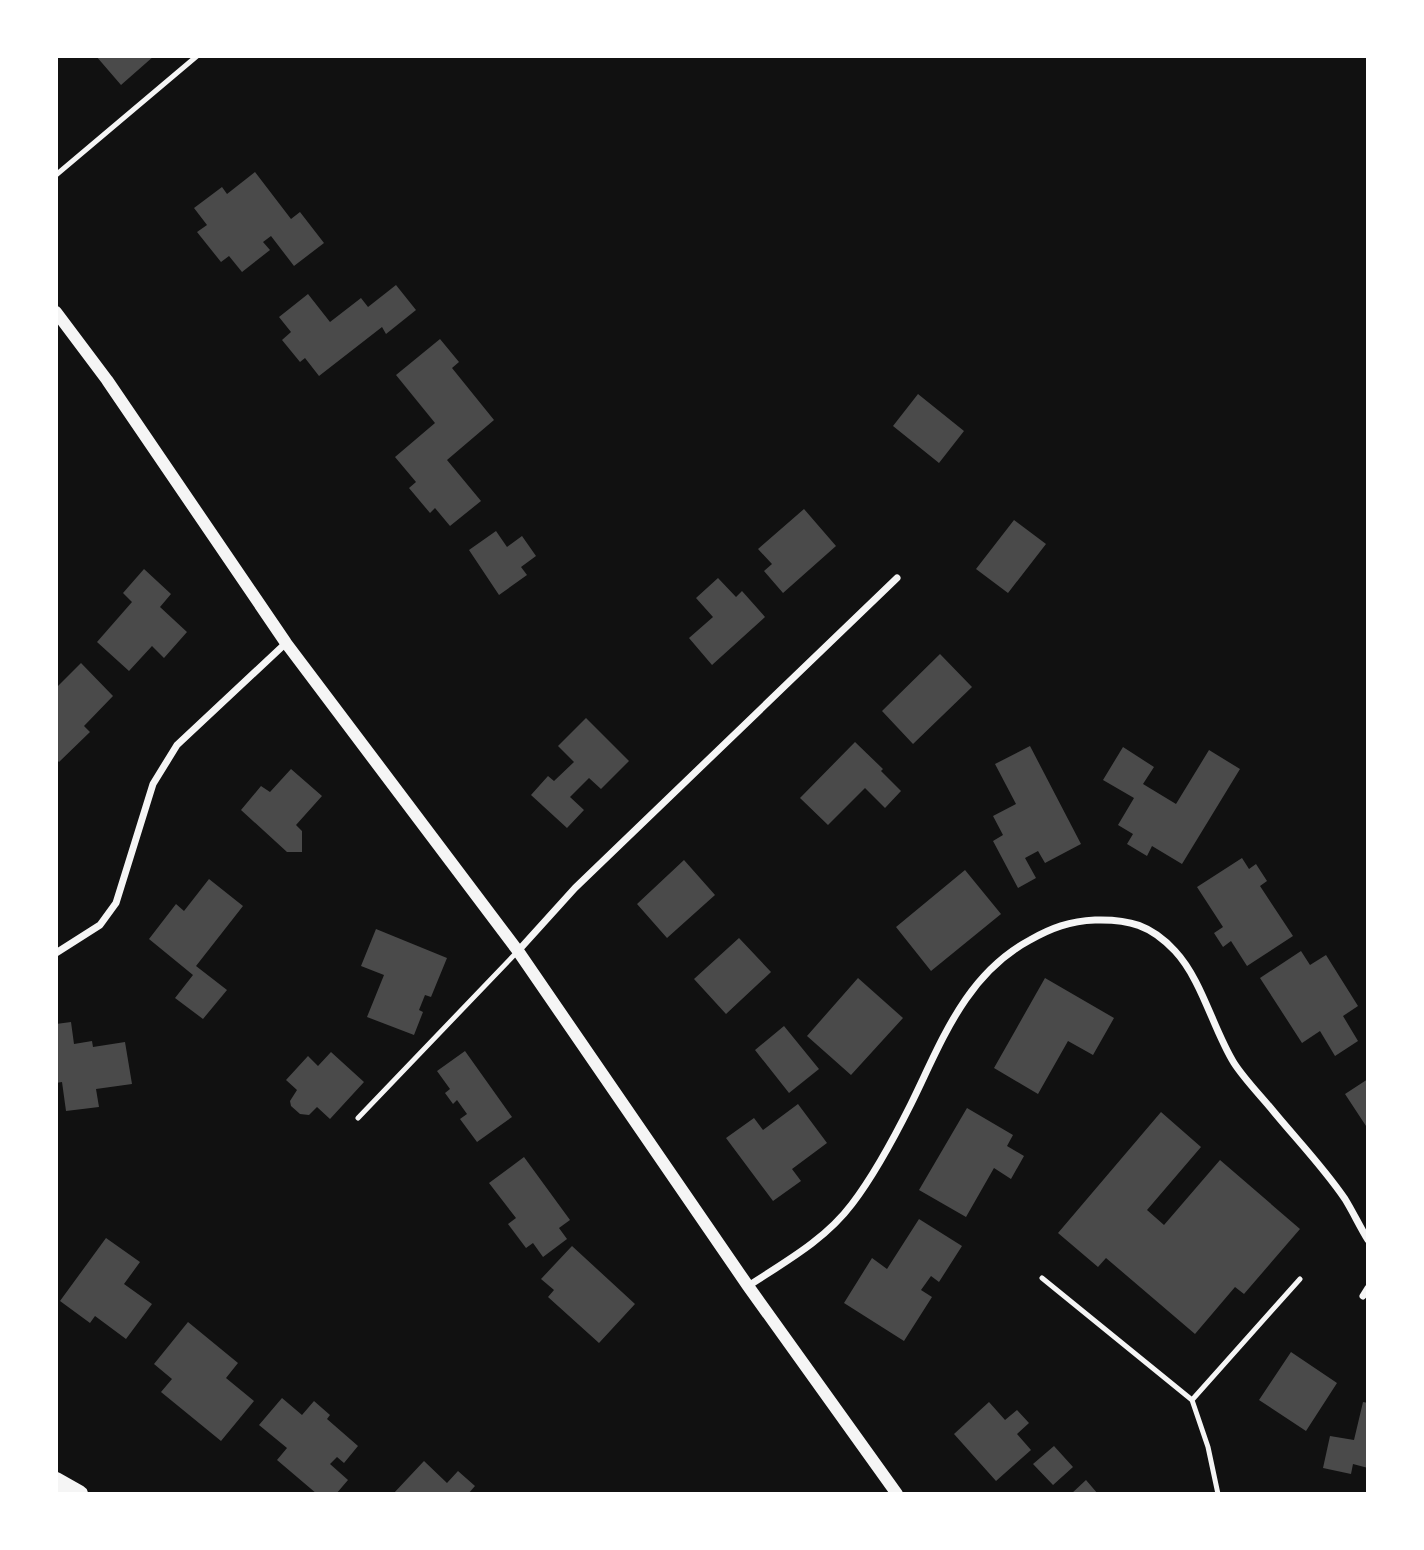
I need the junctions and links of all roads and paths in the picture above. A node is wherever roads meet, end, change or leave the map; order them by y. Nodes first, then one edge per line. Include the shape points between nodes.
1 (197, 56) edge
2 (56, 175) edge
3 (56, 313) edge
4 (897, 578) dead end
5 (286, 643) junction
6 (518, 951) junction
7 (56, 953) edge
8 (358, 1118) dead end
9 (1368, 1240) edge
10 (1042, 1278) dead end
11 (1300, 1279) dead end
12 (748, 1286) junction
13 (1192, 1400) junction
14 (56, 1480) edge
15 (79, 1494) edge
16 (897, 1494) edge
17 (1218, 1494) edge

1 - 2 lane
3 - 5 street via 107,380
4 - 6 street via 575,888
5 - 6 street
5 - 7 street via 177,745 153,784 116,903 100,925
6 - 8 lane
6 - 12 street
9 - 12 street via 1345,1199 1235,1064 1194,977 1176,952 1135,922 1077,921 1049,929 989,969 950,1023 891,1143 852,1205 800,1253
10 - 13 lane
11 - 13 lane
12 - 16 street
13 - 17 lane
14 - 15 main road

